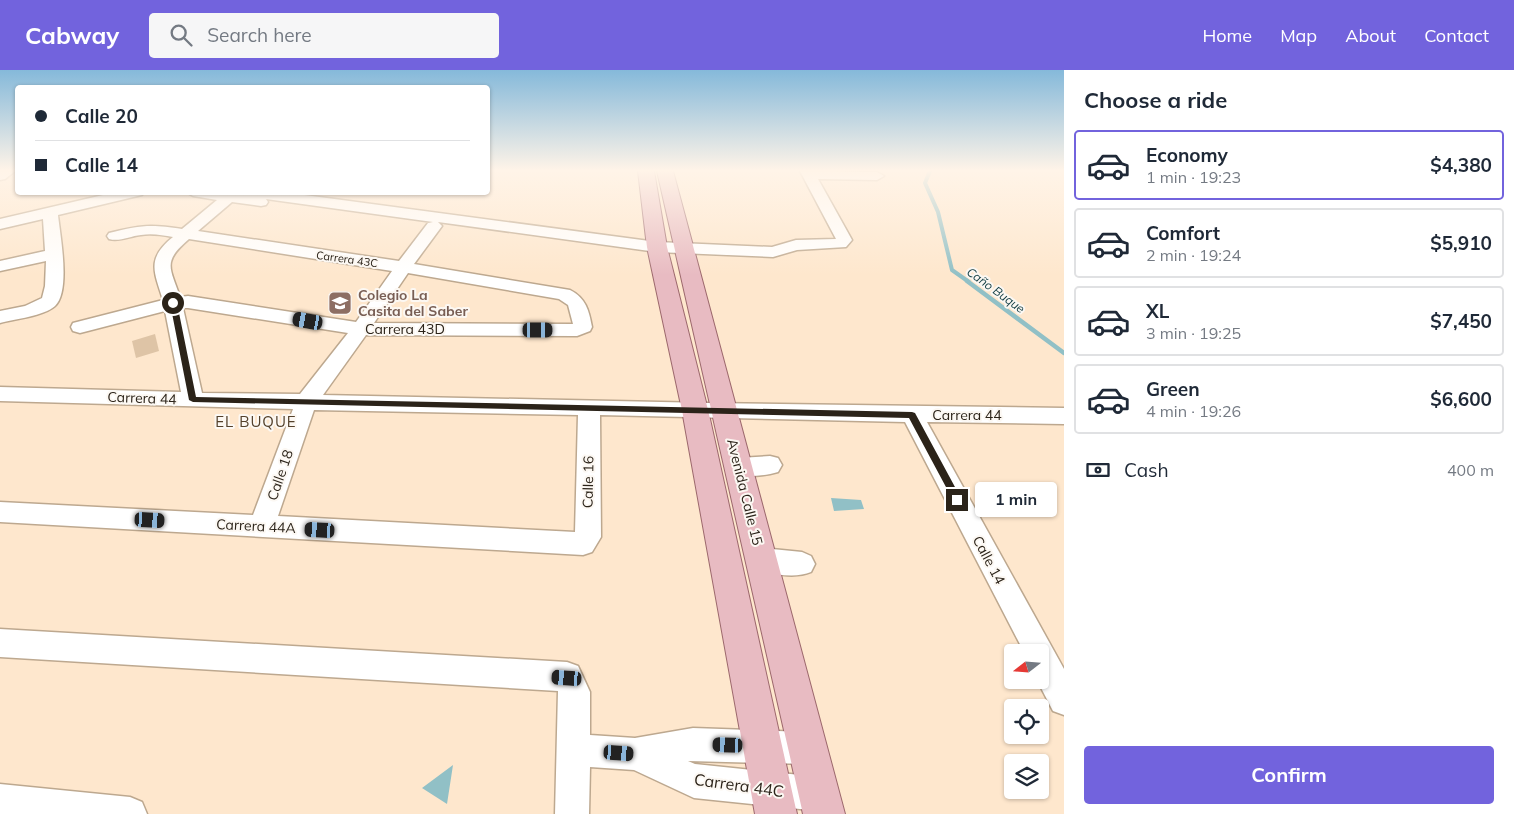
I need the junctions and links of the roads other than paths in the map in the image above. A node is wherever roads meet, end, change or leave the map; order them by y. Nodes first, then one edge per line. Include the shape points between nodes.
1 (80, 206) edge
2 (223, 206) edge
3 (338, 206) edge
4 (362, 206) edge
5 (660, 206) edge
6 (671, 206) edge
7 (826, 206) edge
8 (0, 210) edge
9 (42, 215) junction
10 (0, 224) edge
11 (434, 226) junction
12 (187, 234) junction
13 (115, 236) dead end
14 (679, 253) junction
15 (54, 254) junction
16 (0, 266) edge
17 (403, 267) junction
18 (173, 303) junction
19 (0, 317) edge
20 (583, 326) joint
21 (80, 327) dead end
22 (361, 329) junction
23 (0, 394) edge
24 (193, 400) junction
25 (306, 402) junction
26 (589, 407) junction
27 (694, 410) junction
28 (726, 411) junction
29 (912, 415) junction
30 (1064, 416) edge
31 (770, 465) dead end
32 (739, 467) junction
33 (0, 512) edge
34 (262, 526) junction
35 (572, 545) joint
36 (762, 560) junction
37 (802, 564) dead end
38 (0, 643) edge
39 (1034, 644) edge
40 (1049, 672) edge
41 (1064, 700) edge
42 (762, 746) junction
43 (807, 748) junction
44 (574, 750) junction
45 (635, 754) junction
46 (0, 801) edge
47 (774, 802) edge
48 (821, 804) edge
49 (130, 814) edge
50 (572, 814) edge

1 - 9 street
2 - 12 street
3 - 11 street
4 - 14 street via 462,217
5 - 14 main road, Avenida Calle 15
6 - 14 main road, Avenida Calle 15
7 - 14 street via 844,240 840,244 796,245 773,252
8 - 9 street
9 - 10 street
9 - 15 street
11 - 14 street
11 - 17 street, Calle 18
12 - 13 street, Carrera 43C via 143,229
12 - 17 street, Carrera 43C
12 - 18 street via 168,249 162,260
14 - 27 main road, Avenida Calle 15
14 - 28 main road, Avenida Calle 15
15 - 16 street
15 - 19 street via 54,295 50,301
17 - 20 street, Carrera 43C via 564,294 577,303
17 - 22 street, Calle 18
18 - 21 street, Carrera 43D
18 - 22 street, Carrera 43D via 201,303
18 - 24 street
20 - 22 street, Carrera 43D via 577,330
22 - 25 street, Calle 18
23 - 24 street, Carrera 44
24 - 25 street, Carrera 44
25 - 26 street, Carrera 44
25 - 34 street, Calle 18
26 - 27 street, Carrera 44
26 - 35 street, Calle 16 via 588,537 583,544
27 - 28 street, Carrera 44
27 - 42 main road, Avenida Calle 15
28 - 29 street, Carrera 44
28 - 32 main road, Avenida Calle 15
29 - 30 street, Carrera 44
29 - 39 street, Calle 14
31 - 32 street
32 - 36 main road, Avenida Calle 15
33 - 34 street, Carrera 44A
34 - 35 street, Carrera 44A
36 - 37 street
36 - 43 main road, Avenida Calle 15
38 - 44 street via 567,678 575,692
40 - 41 street, Calle 14
42 - 43 street, Carrera 44C
42 - 45 street, Carrera 44C via 693,744
42 - 47 main road, Avenida Calle 15
43 - 48 main road, Avenida Calle 15
44 - 45 street, Carrera 44C
44 - 50 street
45 - 47 street, Carrera 44C via 694,781
46 - 49 street
47 - 48 street, Carrera 44C

